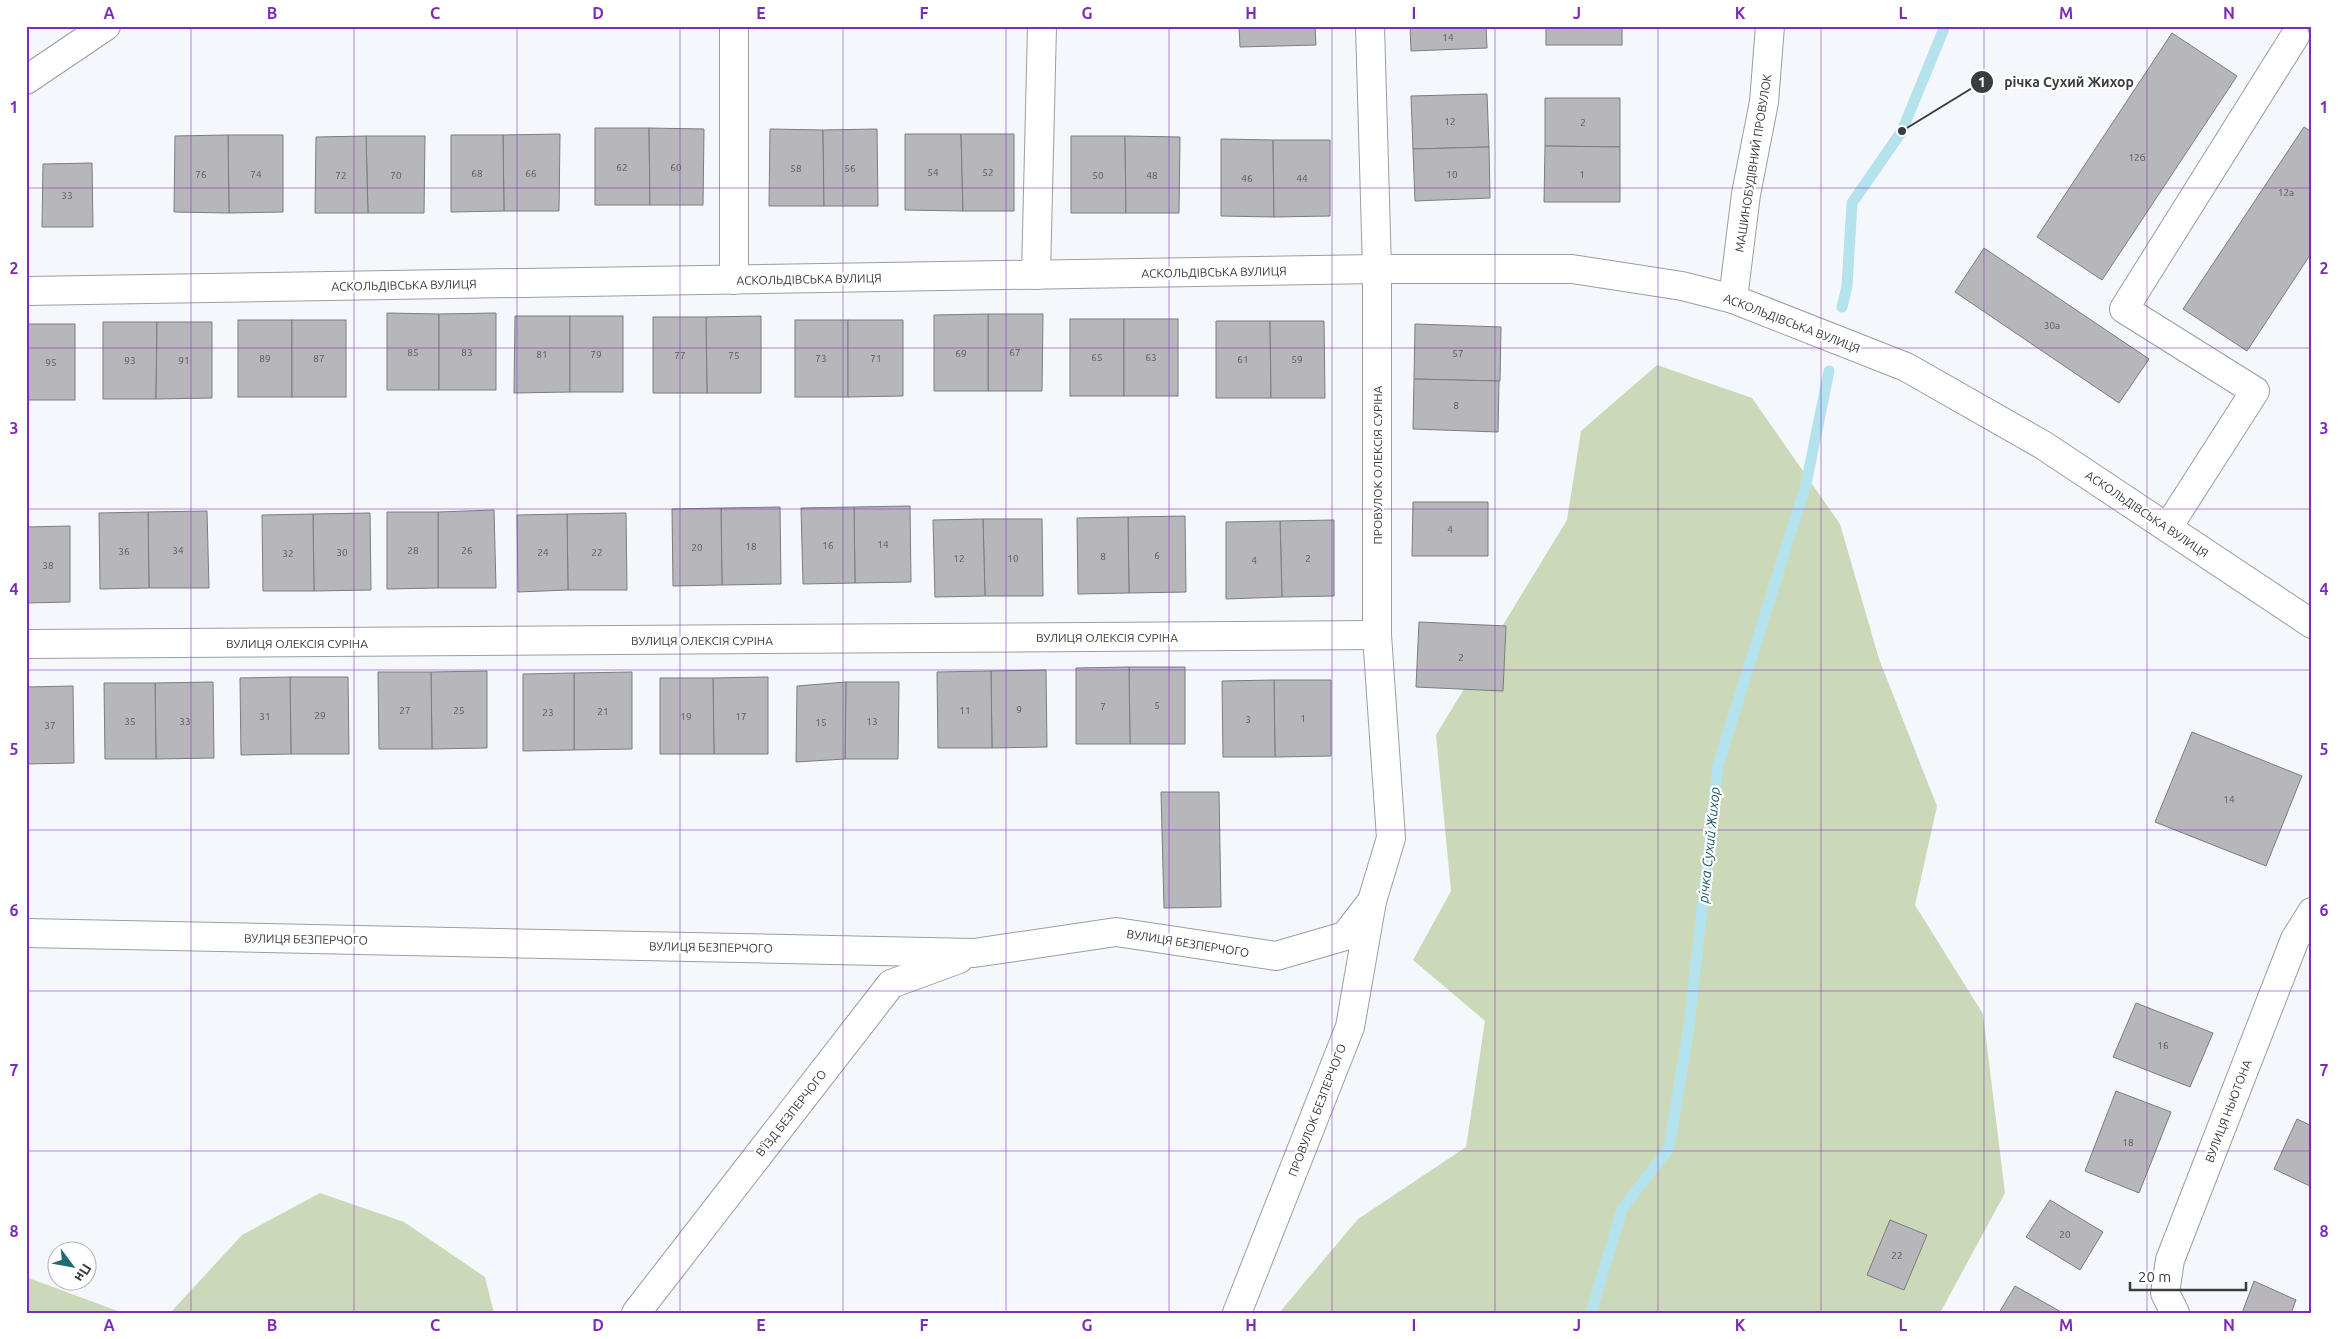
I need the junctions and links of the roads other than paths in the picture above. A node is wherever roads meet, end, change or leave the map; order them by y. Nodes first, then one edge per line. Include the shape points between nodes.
1 (106, 26) edge
2 (734, 26) edge
3 (1042, 26) edge
4 (1370, 26) edge
5 (1770, 26) edge
6 (2297, 37) edge
7 (26, 80) edge
8 (1377, 269) junction
9 (1036, 275) junction
10 (734, 280) junction
11 (26, 291) edge
12 (1733, 299) junction
13 (2168, 527) junction
14 (2312, 624) edge
15 (1377, 635) junction
16 (26, 644) edge
17 (1372, 901) junction
18 (2312, 912) edge
19 (26, 933) edge
20 (974, 953) junction
21 (636, 1313) edge
22 (1237, 1313) edge
23 (2176, 1313) edge

1 - 7 street
2 - 10 street
3 - 9 street
4 - 8 street, ПРОВУЛОК ОЛЕКСІЯ СУРІНА
5 - 12 street, МАШИНОБУДІВНИЙ ПРОВУЛОК via 1764,102 1746,194
6 - 13 street via 2124,309 2255,391
8 - 9 street, АСКОЛЬДІВСЬКА ВУЛИЦЯ
8 - 12 street, АСКОЛЬДІВСЬКА ВУЛИЦЯ via 1572,269 1682,286
8 - 15 street, ПРОВУЛОК ОЛЕКСІЯ СУРІНА
9 - 10 street, АСКОЛЬДІВСЬКА ВУЛИЦЯ
10 - 11 street, АСКОЛЬДІВСЬКА ВУЛИЦЯ
12 - 13 street, АСКОЛЬДІВСЬКА ВУЛИЦЯ via 1906,367 2043,445
13 - 14 street, АСКОЛЬДІВСЬКА ВУЛИЦЯ
15 - 16 street, ВУЛИЦЯ ОЛЕКСІЯ СУРІНА
15 - 17 street, ПРОВУЛОК ОЛЕКСІЯ СУРІНА via 1391,838
17 - 20 street, ВУЛИЦЯ БЕЗПЕРЧОГО via 1345,936 1276,956 1116,932
17 - 22 street, ПРОВУЛОК БЕЗПЕРЧОГО via 1350,1027
18 - 23 street, ВУЛИЦЯ НЬЮТОНА via 2296,939 2170,1260 2165,1293
19 - 20 street, ВУЛИЦЯ БЕЗПЕРЧОГО
20 - 21 street, В'ЇЗД БЕЗПЕРЧОГО via 891,984

